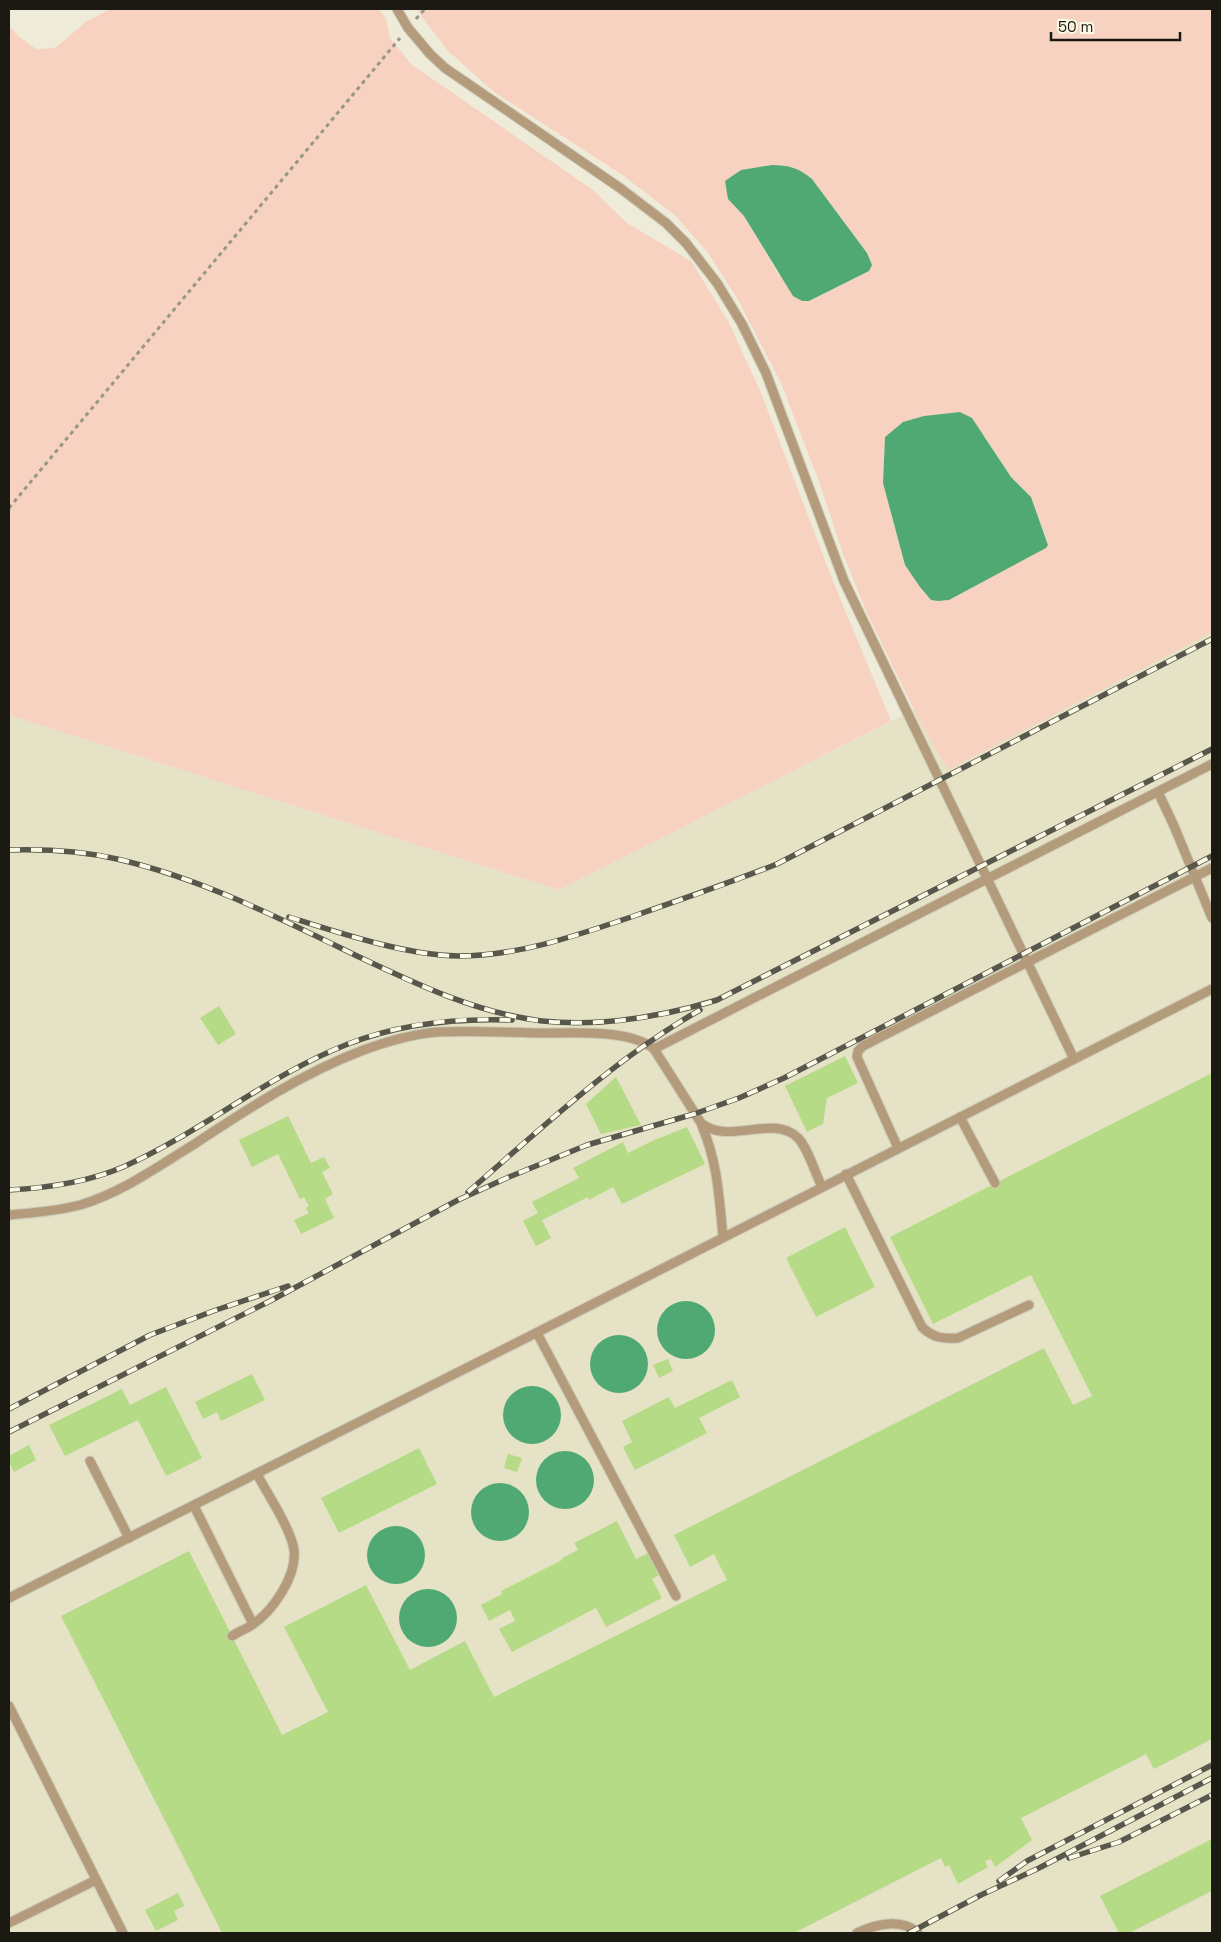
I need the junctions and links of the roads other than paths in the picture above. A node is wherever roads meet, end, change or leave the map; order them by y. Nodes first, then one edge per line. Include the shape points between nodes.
1 (397, 9) edge
2 (1212, 764) edge
3 (1158, 792) junction
4 (1212, 868) edge
5 (1194, 878) junction
6 (988, 879) junction
7 (1212, 918) edge
8 (1028, 963) junction
9 (1212, 989) edge
10 (654, 1049) junction
11 (1074, 1058) junction
12 (960, 1117) junction
13 (701, 1124) junction
14 (898, 1148) junction
15 (846, 1174) junction
16 (995, 1184) dead end
17 (822, 1187) junction
18 (9, 1215) edge
19 (723, 1237) junction
20 (1029, 1305) dead end
21 (537, 1333) junction
22 (90, 1461) dead end
23 (257, 1474) junction
24 (194, 1506) junction
25 (129, 1538) junction
26 (676, 1596) dead end
27 (9, 1598) edge
28 (253, 1624) junction
29 (232, 1636) dead end
30 (9, 1706) edge
31 (96, 1880) junction
32 (9, 1923) edge
33 (123, 1933) edge
34 (857, 1933) edge
35 (918, 1933) edge

1 - 6 lane via 408,28 445,68 666,223 717,282 766,373 844,581
2 - 3 lane
3 - 5 lane
3 - 6 lane
4 - 5 lane
5 - 7 lane
5 - 8 lane
6 - 8 lane
6 - 10 lane
8 - 11 lane
8 - 14 lane via 858,1051 857,1057
9 - 11 lane
10 - 13 lane
10 - 18 lane via 639,1040 590,1033 438,1032 390,1042 319,1070 254,1105 145,1175 105,1195 79,1205
11 - 12 lane
12 - 14 lane
12 - 16 lane
13 - 17 lane via 709,1130 725,1132 787,1130 802,1143
13 - 19 lane via 712,1149 716,1169
14 - 15 lane
15 - 17 lane
15 - 20 lane via 922,1327 928,1333 946,1339 958,1338
17 - 19 lane
19 - 21 lane
21 - 23 lane
21 - 26 lane
22 - 25 lane
23 - 24 lane
23 - 28 lane via 290,1535 294,1562 279,1597
24 - 25 lane
24 - 28 lane
25 - 27 lane
28 - 29 lane
30 - 31 lane
31 - 32 lane
31 - 33 lane
34 - 35 lane via 898,1924

